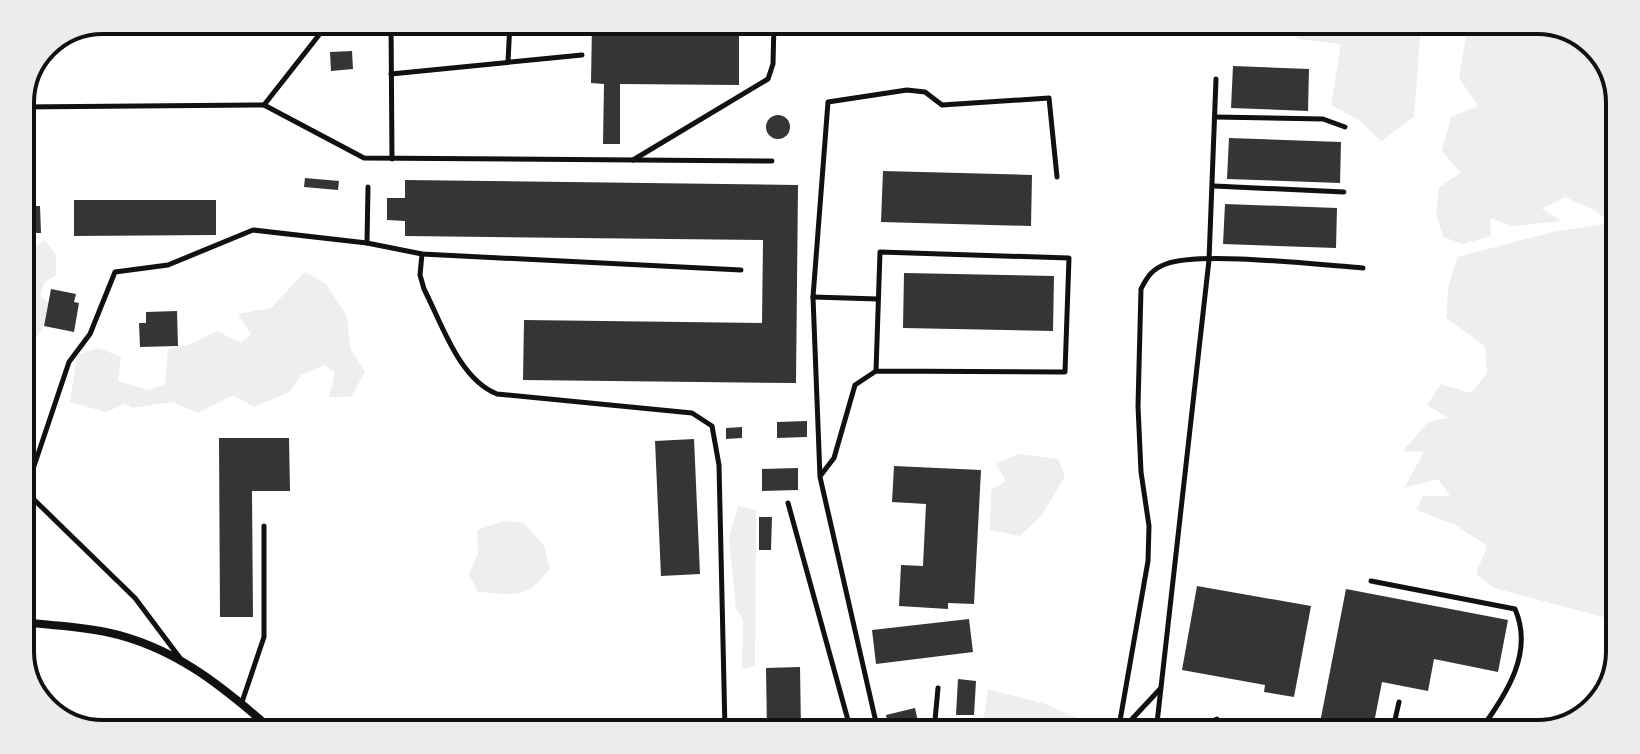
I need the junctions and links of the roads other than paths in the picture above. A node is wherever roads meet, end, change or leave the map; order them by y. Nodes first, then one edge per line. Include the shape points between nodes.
1 (320, 34) edge
2 (391, 34) edge
3 (509, 34) edge
4 (774, 34) edge
5 (582, 55) dead end
6 (508, 62) junction
7 (391, 74) junction
8 (1216, 79) dead end
9 (264, 105) junction
10 (34, 107) edge
11 (1215, 117) junction
12 (1345, 127) dead end
13 (392, 159) junction
14 (632, 160) junction
15 (772, 161) dead end
16 (1057, 177) dead end
17 (1214, 186) junction
18 (368, 187) dead end
19 (1344, 192) dead end
20 (367, 243) junction
21 (422, 254) junction
22 (1209, 260) junction
23 (1363, 268) dead end
24 (741, 270) dead end
25 (813, 297) junction
26 (878, 299) junction
27 (876, 371) junction
28 (34, 466) edge
29 (820, 477) junction
30 (34, 500) edge
31 (788, 503) dead end
32 (264, 526) dead end
33 (1371, 581) dead end
34 (34, 624) edge
35 (182, 660) junction
36 (938, 688) dead end
37 (1161, 689) junction
38 (1399, 702) dead end
39 (241, 703) junction
40 (261, 720) edge
41 (725, 720) edge
42 (848, 720) edge
43 (875, 720) edge
44 (935, 720) edge
45 (1121, 720) edge
46 (1131, 720) edge
47 (1157, 720) edge
48 (1395, 720) edge
49 (1488, 720) edge

1 - 9 lane
2 - 7 lane
3 - 6 lane
4 - 14 lane via 768,79
5 - 6 lane
6 - 7 lane
7 - 13 lane
8 - 11 lane
9 - 10 lane
9 - 13 lane via 364,158
11 - 12 lane via 1323,119
11 - 17 lane
13 - 14 lane
14 - 15 lane
16 - 25 lane via 1049,98 942,105 925,92 907,90 828,102
17 - 19 lane
17 - 22 lane
18 - 20 lane
20 - 21 lane
20 - 28 lane via 253,230 168,265 115,272 90,334 69,362
21 - 24 lane
21 - 41 lane via 424,289 481,388 497,394 692,413 712,426 719,465
22 - 23 lane
22 - 37 lane
22 - 45 lane via 1167,263 1150,272 1141,289 1138,406 1148,561
25 - 26 lane
25 - 29 lane
26 - 27 lane
26 - 27 lane via 880,252 1069,258 1065,372
27 - 29 lane via 855,385 834,458
29 - 43 lane
30 - 35 lane via 135,598
31 - 42 lane
32 - 39 lane via 264,637
33 - 49 lane via 1515,609 1524,630 1511,687
34 - 35 street via 106,632
35 - 39 street
36 - 44 lane
37 - 46 lane
37 - 47 lane
38 - 48 lane
39 - 40 street

